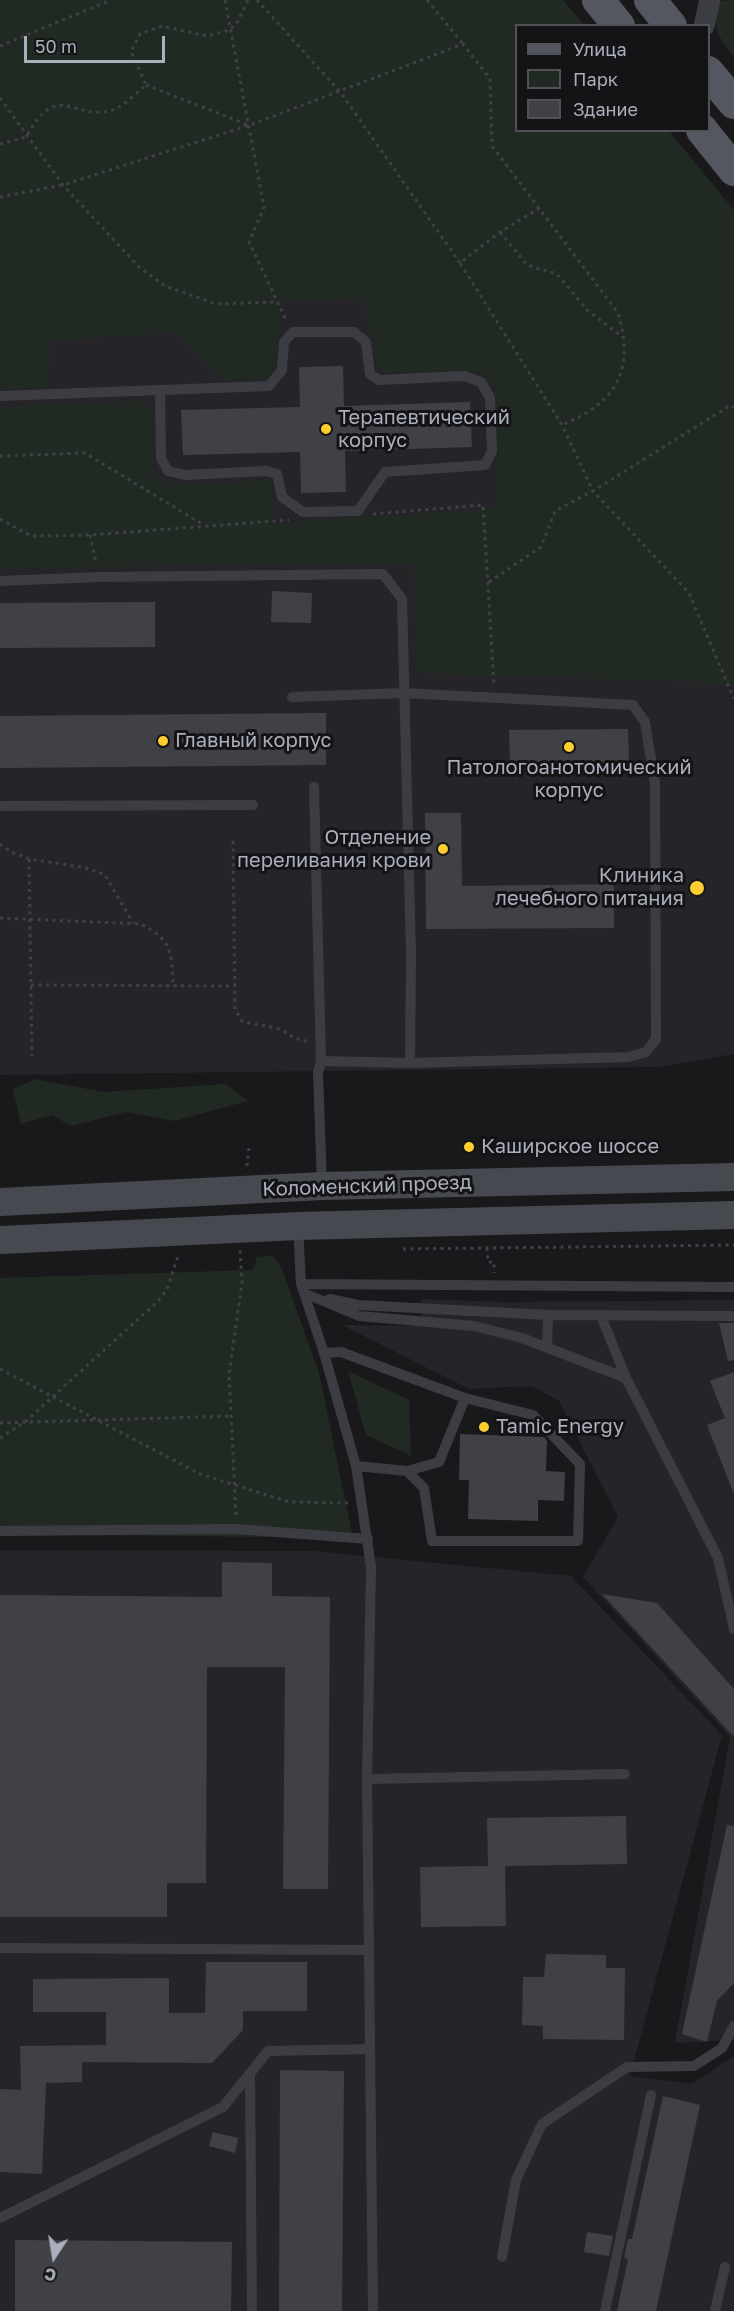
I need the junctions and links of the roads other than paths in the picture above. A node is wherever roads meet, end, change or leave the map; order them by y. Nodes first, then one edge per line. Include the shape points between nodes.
1 (598, 0) edge
2 (710, 0) edge
3 (617, 24) edge
4 (704, 24) edge
5 (710, 71) edge
6 (734, 103) edge
7 (704, 132) edge
8 (734, 170) edge
9 (160, 390) junction
10 (0, 396) edge
11 (0, 581) edge
12 (404, 693) junction
13 (292, 697) dead end
14 (314, 787) dead end
15 (253, 805) dead end
16 (0, 806) edge
17 (321, 1061) junction
18 (410, 1063) junction
19 (734, 1167) edge
20 (734, 1177) edge
21 (622, 1180) junction
22 (322, 1186) junction
23 (0, 1202) edge
24 (734, 1215) edge
25 (298, 1226) junction
26 (0, 1240) edge
27 (734, 1287) edge
28 (302, 1288) junction
29 (548, 1315) junction
30 (601, 1316) junction
31 (734, 1316) edge
32 (547, 1348) junction
33 (324, 1353) junction
34 (626, 1378) junction
35 (465, 1398) junction
36 (356, 1466) junction
37 (407, 1471) junction
38 (0, 1531) edge
39 (368, 1539) junction
40 (734, 1629) edge
41 (625, 1774) dead end
42 (367, 1779) junction
43 (0, 1948) edge
44 (369, 1950) junction
45 (734, 2026) edge
46 (370, 2049) junction
47 (250, 2073) junction
48 (651, 2095) dead end
49 (0, 2218) edge
50 (502, 2257) dead end
51 (725, 2267) dead end
52 (252, 2311) edge
53 (373, 2311) edge
54 (604, 2311) edge
55 (715, 2311) edge

1 - 3 main road
2 - 4 street
5 - 6 main road
7 - 8 main road
9 - 9 lane via 269,386 282,370 284,342 293,332 354,332 366,342 370,374 379,380 464,376 481,382 490,398 492,451 485,465 385,472 358,511 303,512 282,497 277,474 168,471 161,458
9 - 10 lane
11 - 12 lane via 383,574 402,599
12 - 13 lane
12 - 18 lane
12 - 18 lane via 633,705 645,722 655,784 657,1038 646,1052 628,1057
14 - 17 lane
15 - 16 lane
17 - 18 lane
17 - 22 lane via 318,1073
19 - 21 main road
20 - 21 main road, Коломенский проезд
21 - 22 main road, Коломенский проезд
22 - 23 main road, Коломенский проезд
24 - 25 main road, Коломенский проезд
25 - 26 main road, Коломенский проезд
25 - 28 lane
27 - 28 lane
28 - 29 lane via 358,1305
28 - 32 lane via 359,1316 474,1326
28 - 33 lane
29 - 30 lane
29 - 32 lane
30 - 31 lane
30 - 34 lane
32 - 34 lane
33 - 35 lane via 347,1353
33 - 36 lane
34 - 40 lane via 718,1558
35 - 37 lane via 438,1462
35 - 37 lane via 534,1415 580,1464 578,1541 432,1540 424,1488
36 - 37 lane
36 - 39 lane
38 - 39 lane via 237,1529
39 - 42 lane via 371,1567
41 - 42 lane
42 - 44 lane
43 - 44 lane
44 - 46 lane
45 - 50 lane via 722,2048 694,2066 627,2067 542,2124 516,2180
46 - 47 lane via 268,2051
46 - 53 lane
47 - 49 lane via 223,2107
47 - 52 lane
48 - 54 lane
51 - 55 lane

